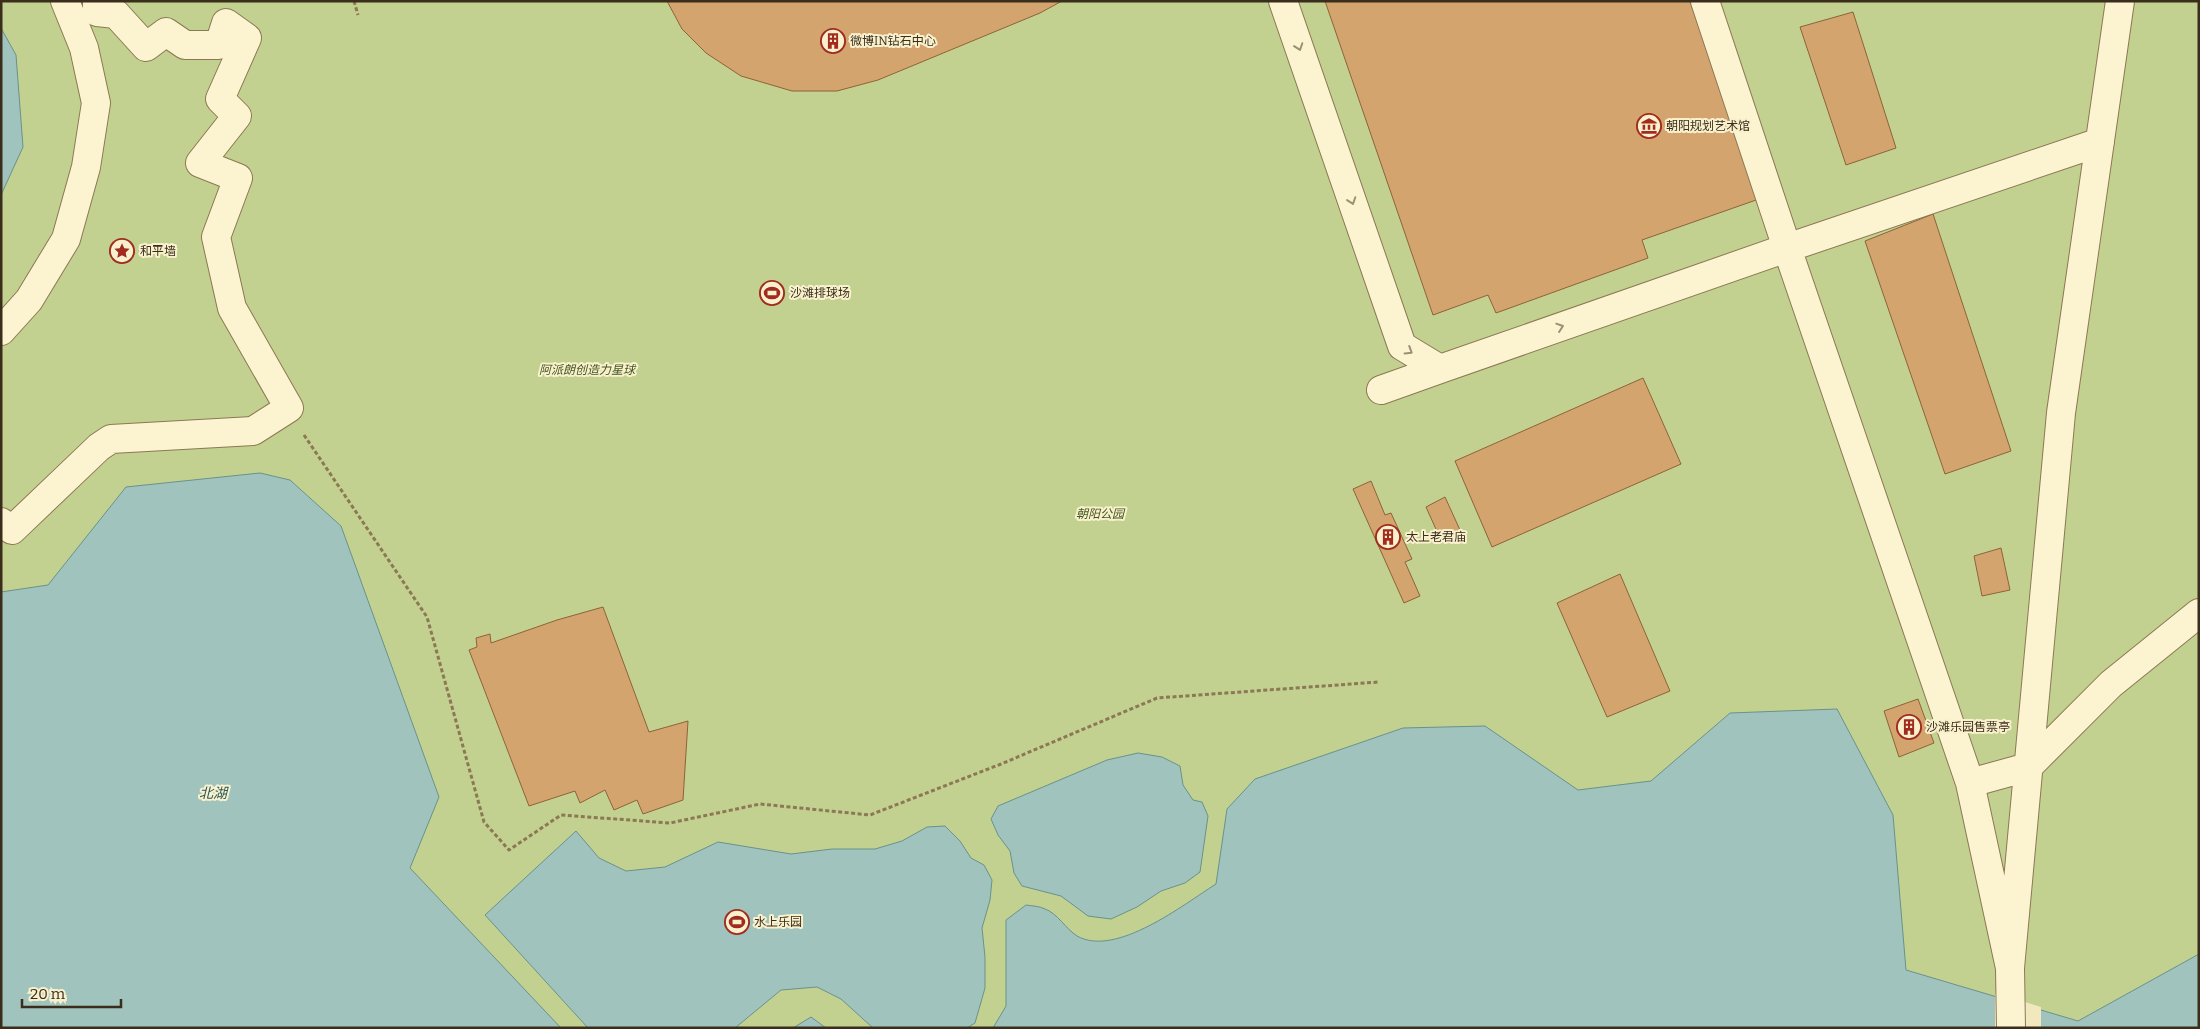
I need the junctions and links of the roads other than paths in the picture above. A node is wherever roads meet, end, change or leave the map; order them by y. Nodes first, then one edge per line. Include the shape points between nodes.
1 (65, 1) edge
2 (97, 1) edge
3 (1283, 1) edge
4 (1705, 1) edge
5 (2120, 1) edge
6 (2100, 142) junction
7 (1787, 248) junction
8 (1, 331) edge
9 (1440, 369) junction
10 (1381, 390) dead end
11 (1, 522) edge
12 (2199, 613) edge
13 (2028, 767) junction
14 (1970, 783) junction
15 (2010, 968) junction
16 (2011, 1028) edge

1 - 8 street via 84,48 96,103 86,167 66,238 29,300
2 - 11 street via 97,12 116,14 146,47 166,32 185,45 219,45 226,23 247,38 220,99 237,116 200,163 238,178 216,237 232,308 289,408 253,431 111,438 12,530
3 -> 9 street via 1402,346
4 - 7 street
5 - 6 street
6 - 7 street
6 - 13 street via 2061,413
9 -> 7 street
7 - 14 street
9 - 10 street
12 - 13 street via 2111,684
13 - 14 street
13 - 15 street
14 - 15 street
15 - 16 street

